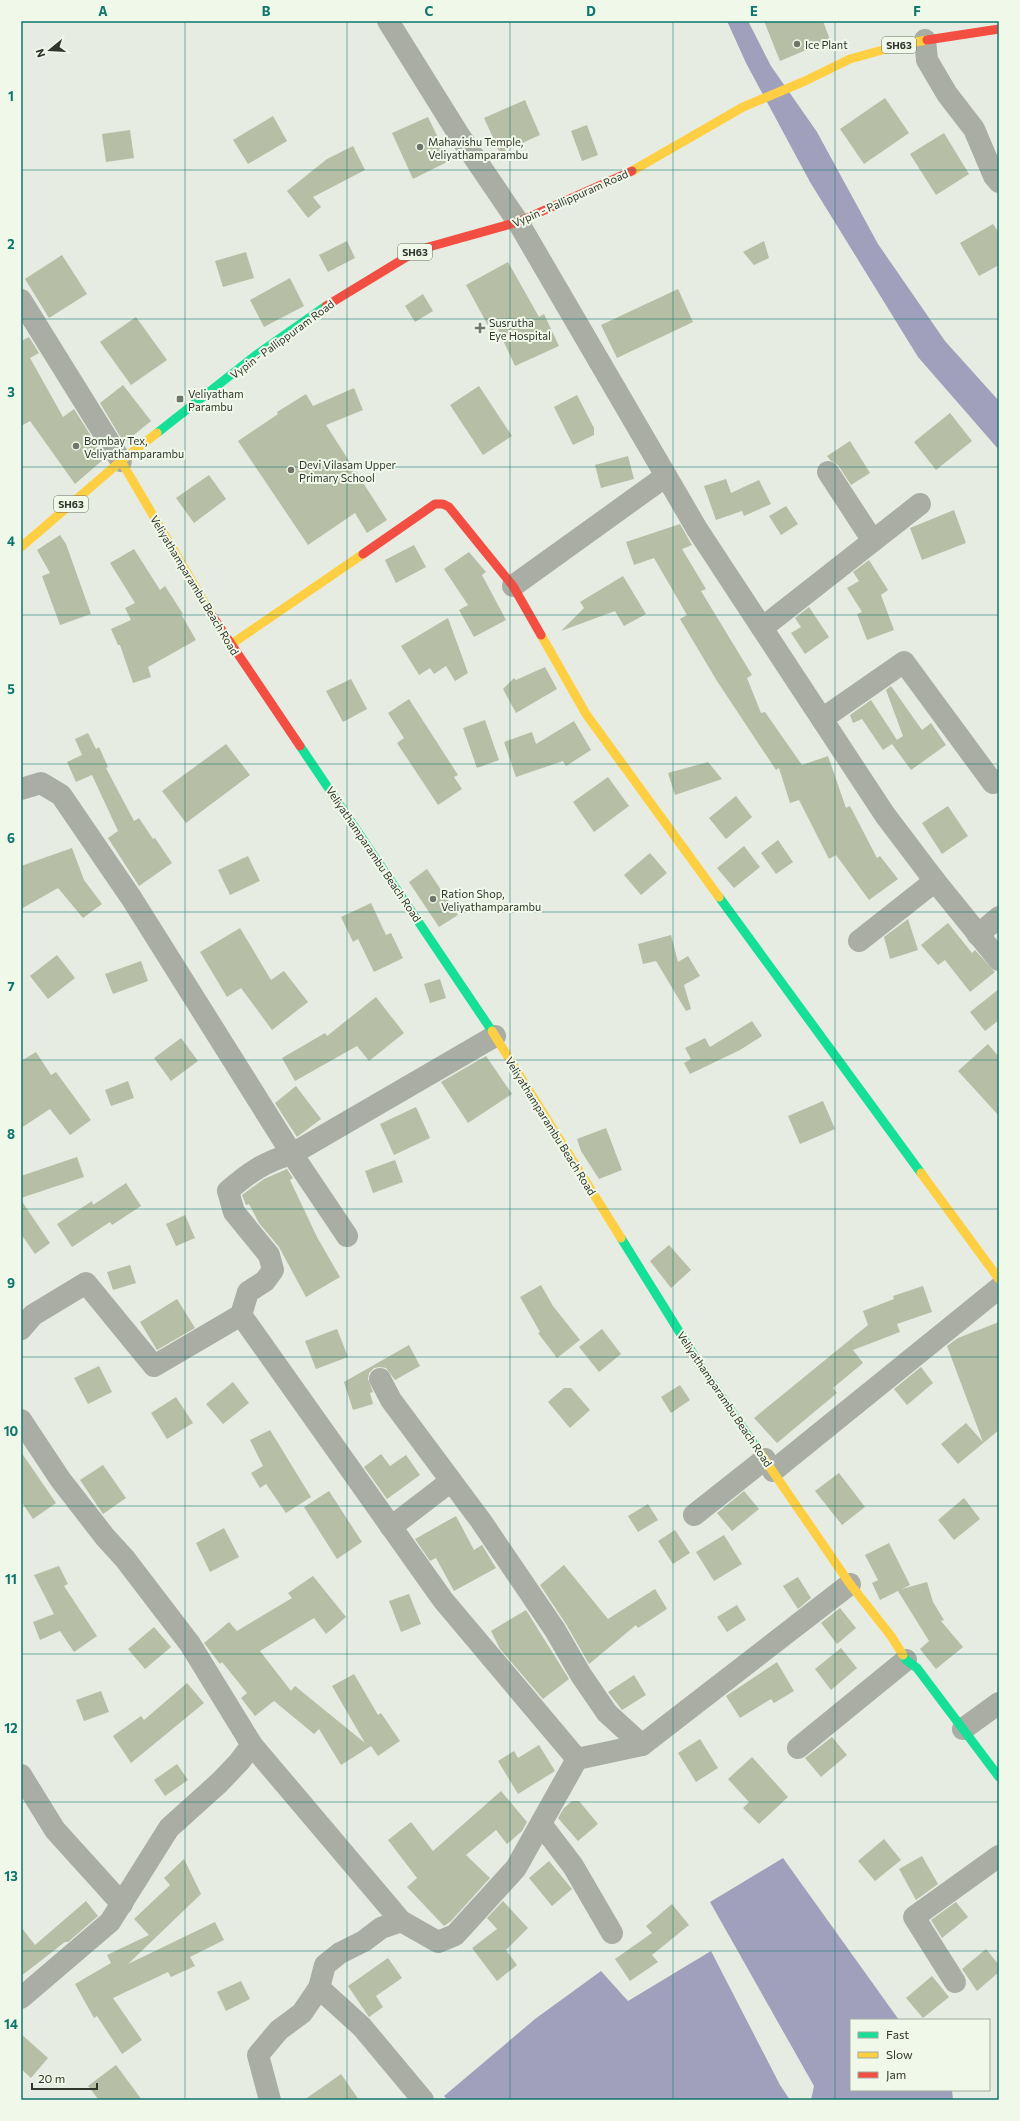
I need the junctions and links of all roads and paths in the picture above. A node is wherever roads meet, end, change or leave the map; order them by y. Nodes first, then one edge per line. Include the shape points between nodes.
1 (388, 21) edge
2 (999, 29) edge
3 (925, 40) junction
4 (999, 182) edge
5 (518, 222) junction
6 (21, 300) edge
7 (121, 461) junction
8 (828, 472) dead end
9 (666, 476) junction
10 (920, 504) dead end
11 (873, 541) junction
12 (21, 546) edge
13 (512, 586) junction
14 (762, 628) junction
15 (230, 644) junction
16 (822, 719) junction
17 (999, 780) edge
18 (21, 789) edge
19 (934, 881) junction
20 (999, 917) edge
21 (978, 935) junction
22 (859, 941) dead end
23 (999, 960) edge
24 (495, 1036) junction
25 (292, 1154) junction
26 (347, 1236) dead end
27 (999, 1280) edge
28 (999, 1288) edge
29 (241, 1315) junction
30 (21, 1329) edge
31 (380, 1379) dead end
32 (21, 1420) edge
33 (769, 1465) junction
34 (452, 1481) junction
35 (694, 1515) dead end
36 (391, 1527) junction
37 (850, 1584) junction
38 (906, 1660) junction
39 (999, 1703) edge
40 (963, 1729) junction
41 (642, 1744) junction
42 (252, 1745) junction
43 (798, 1748) dead end
44 (577, 1759) junction
45 (21, 1776) edge
46 (999, 1777) edge
47 (541, 1824) junction
48 (999, 1856) edge
49 (122, 1904) junction
50 (401, 1921) junction
51 (612, 1932) dead end
52 (955, 1982) dead end
53 (319, 1988) junction
54 (21, 1998) edge
55 (270, 2100) edge
56 (423, 2100) edge

1 - 5 street via 459,135
2 - 3 main road, Vypin - Pallippuram Road / SH63
3 - 4 street via 927,60 947,94 974,129
3 - 5 main road, Vypin - Pallippuram Road / SH63 via 850,59 743,107 636,169
5 - 7 main road, Vypin - Pallippuram Road / SH63 via 418,250 336,299 256,355
5 - 9 street
6 - 7 street
7 - 12 main road, Vypin - Pallippuram Road / SH63
7 - 15 main road, Veliyathamparambu Beach Road
8 - 11 street
9 - 13 street
9 - 14 street via 697,529
10 - 11 street
11 - 14 street
13 - 15 main road via 449,507 435,504
13 - 27 main road via 586,714
14 - 16 street
15 - 24 main road, Veliyathamparambu Beach Road
16 - 17 street via 904,662 993,783
16 - 19 street via 885,815
18 - 25 street via 41,783 61,795 132,899
19 - 21 street
19 - 22 street
20 - 21 street
21 - 23 street
24 - 25 street
24 - 33 main road, Veliyathamparambu Beach Road via 700,1365
25 - 26 street
25 - 29 street via 273,1159 246,1175 228,1191 234,1212 268,1255 273,1270 265,1281 248,1292
28 - 33 street
29 - 30 street via 154,1366 86,1283 34,1315
29 - 36 street
31 - 34 street via 391,1400
32 - 42 street via 60,1479 190,1644
33 - 35 street
33 - 37 main road, Veliyathamparambu Beach Road
34 - 36 street
34 - 41 street via 555,1630 607,1713
36 - 44 street via 443,1600
37 - 38 main road, Veliyathamparambu Beach Road via 891,1636
37 - 41 street
38 - 40 main road, Veliyathamparambu Beach Road via 917,1668
38 - 43 street
39 - 40 street
40 - 46 main road, Veliyathamparambu Beach Road
41 - 44 street
42 - 49 street via 225,1777 170,1828
42 - 50 street
44 - 47 street
45 - 49 street via 56,1830
47 - 50 street via 516,1868 455,1935 438,1942
47 - 51 street via 573,1866
48 - 52 street via 914,1916
49 - 54 street via 110,1922
50 - 53 street via 381,1928 325,1964
53 - 55 street via 302,2013 279,2030 258,2055
53 - 56 street via 362,2027

